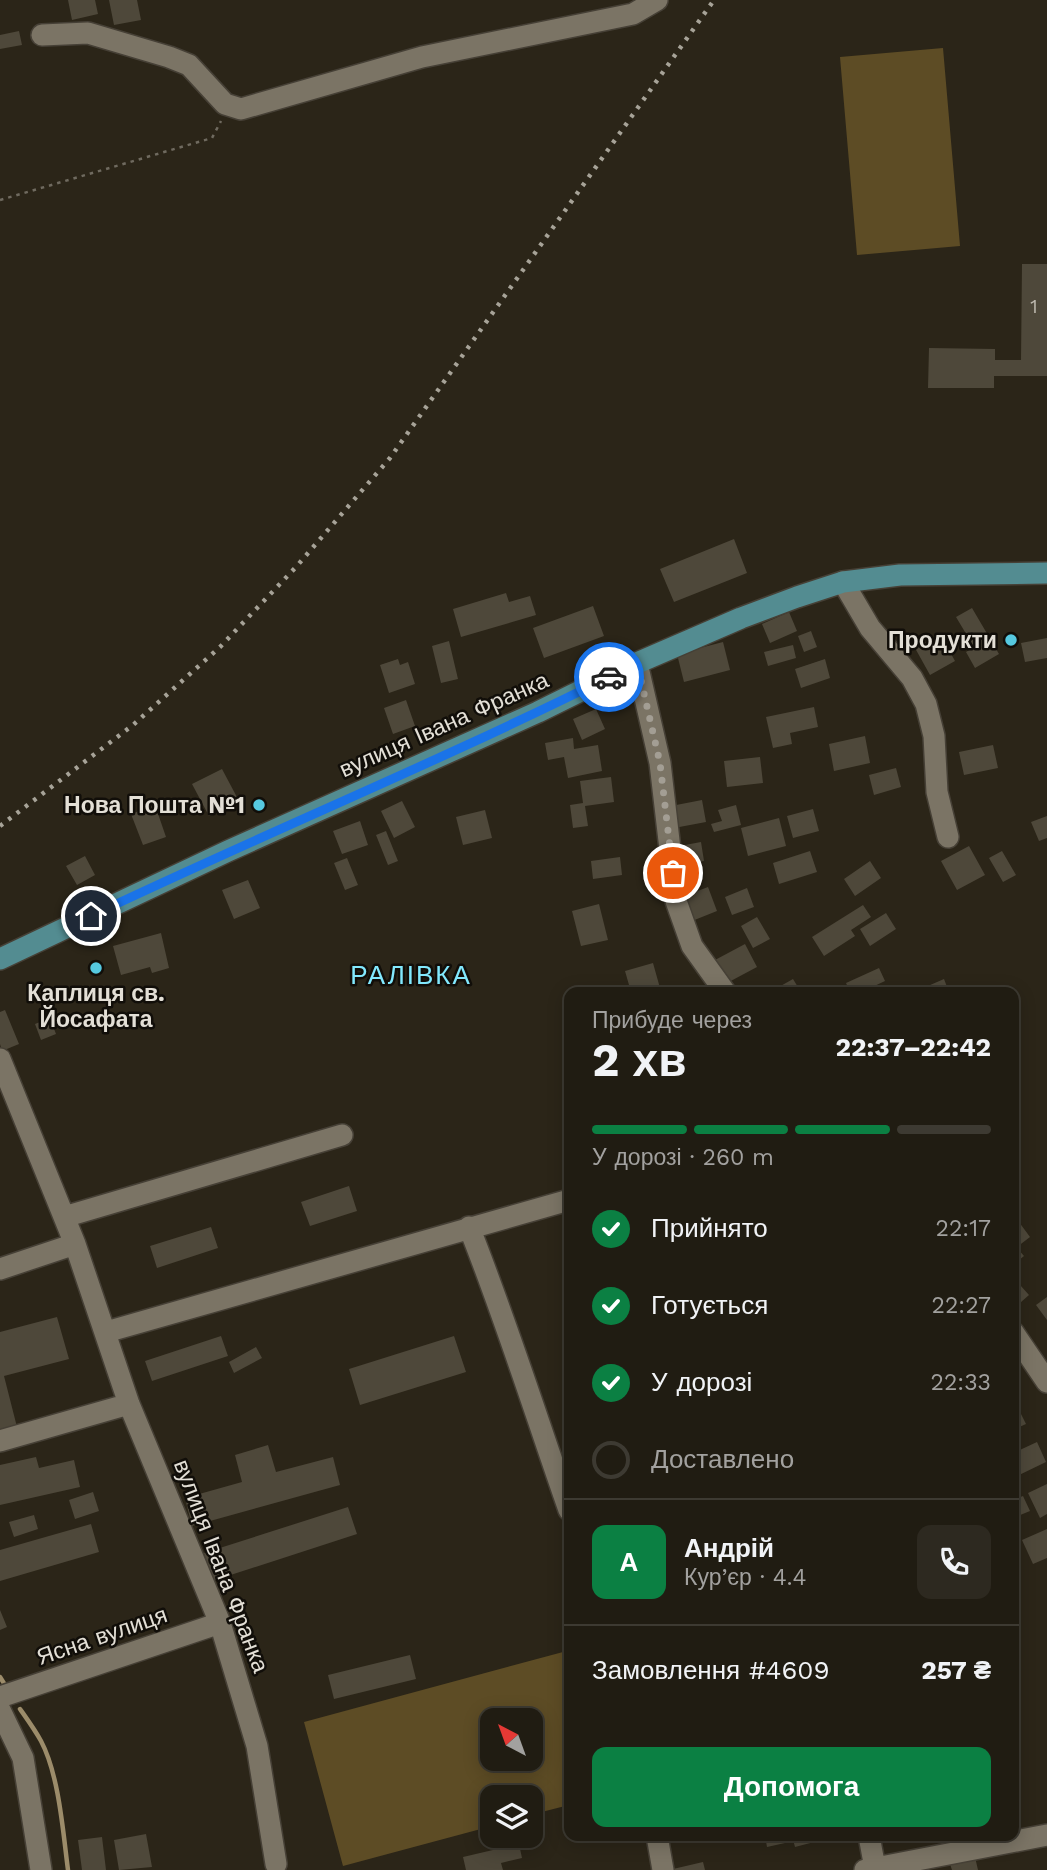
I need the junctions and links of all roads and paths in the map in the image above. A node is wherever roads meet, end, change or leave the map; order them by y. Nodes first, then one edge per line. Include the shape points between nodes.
1 (657, 0) edge
2 (43, 36) dead end
3 (230, 106) junction
4 (0, 200) edge
5 (1047, 573) edge
6 (844, 582) junction
7 (637, 663) junction
8 (948, 837) dead end
9 (0, 959) edge
10 (721, 987) edge
11 (0, 1059) edge
12 (342, 1135) dead end
13 (564, 1201) edge
14 (64, 1217) junction
15 (469, 1227) junction
16 (75, 1244) junction
17 (0, 1269) edge
18 (106, 1332) junction
19 (1019, 1341) edge
20 (1047, 1382) edge
21 (129, 1404) junction
22 (0, 1441) edge
23 (564, 1496) edge
24 (220, 1623) junction
25 (0, 1698) edge
26 (0, 1710) edge
27 (1047, 1835) edge
28 (1019, 1840) edge
29 (658, 1841) edge
30 (870, 1841) edge
31 (1016, 1841) edge
32 (276, 1864) dead end
33 (870, 1869) edge
34 (41, 1870) edge
35 (663, 1870) edge

1 - 3 street via 633,14 422,57 241,109
2 - 3 street via 88,33 169,57 189,65
3 - 4 path via 212,138
5 - 6 main road, вулиця Івана Франка via 900,575
6 - 7 main road, вулиця Івана Франка via 741,618
6 - 8 street via 870,628 912,678 926,704 934,736 937,792
7 - 9 main road, вулиця Івана Франка
7 - 10 street via 660,763 676,901 692,946
11 - 14 street, вулиця Івана Франка
12 - 14 street
13 - 15 street
14 - 16 street, вулиця Івана Франка
15 - 18 street
15 - 23 street
16 - 17 street
16 - 18 street, вулиця Івана Франка
18 - 21 street, вулиця Івана Франка
19 - 20 street
21 - 22 street
21 - 24 street, вулиця Івана Франка
24 - 25 street, Ясна вулиця
24 - 32 street, вулиця Івана Франка via 257,1746
26 - 34 street via 23,1758
27 - 28 street
29 - 35 street
30 - 33 street
31 - 33 street

